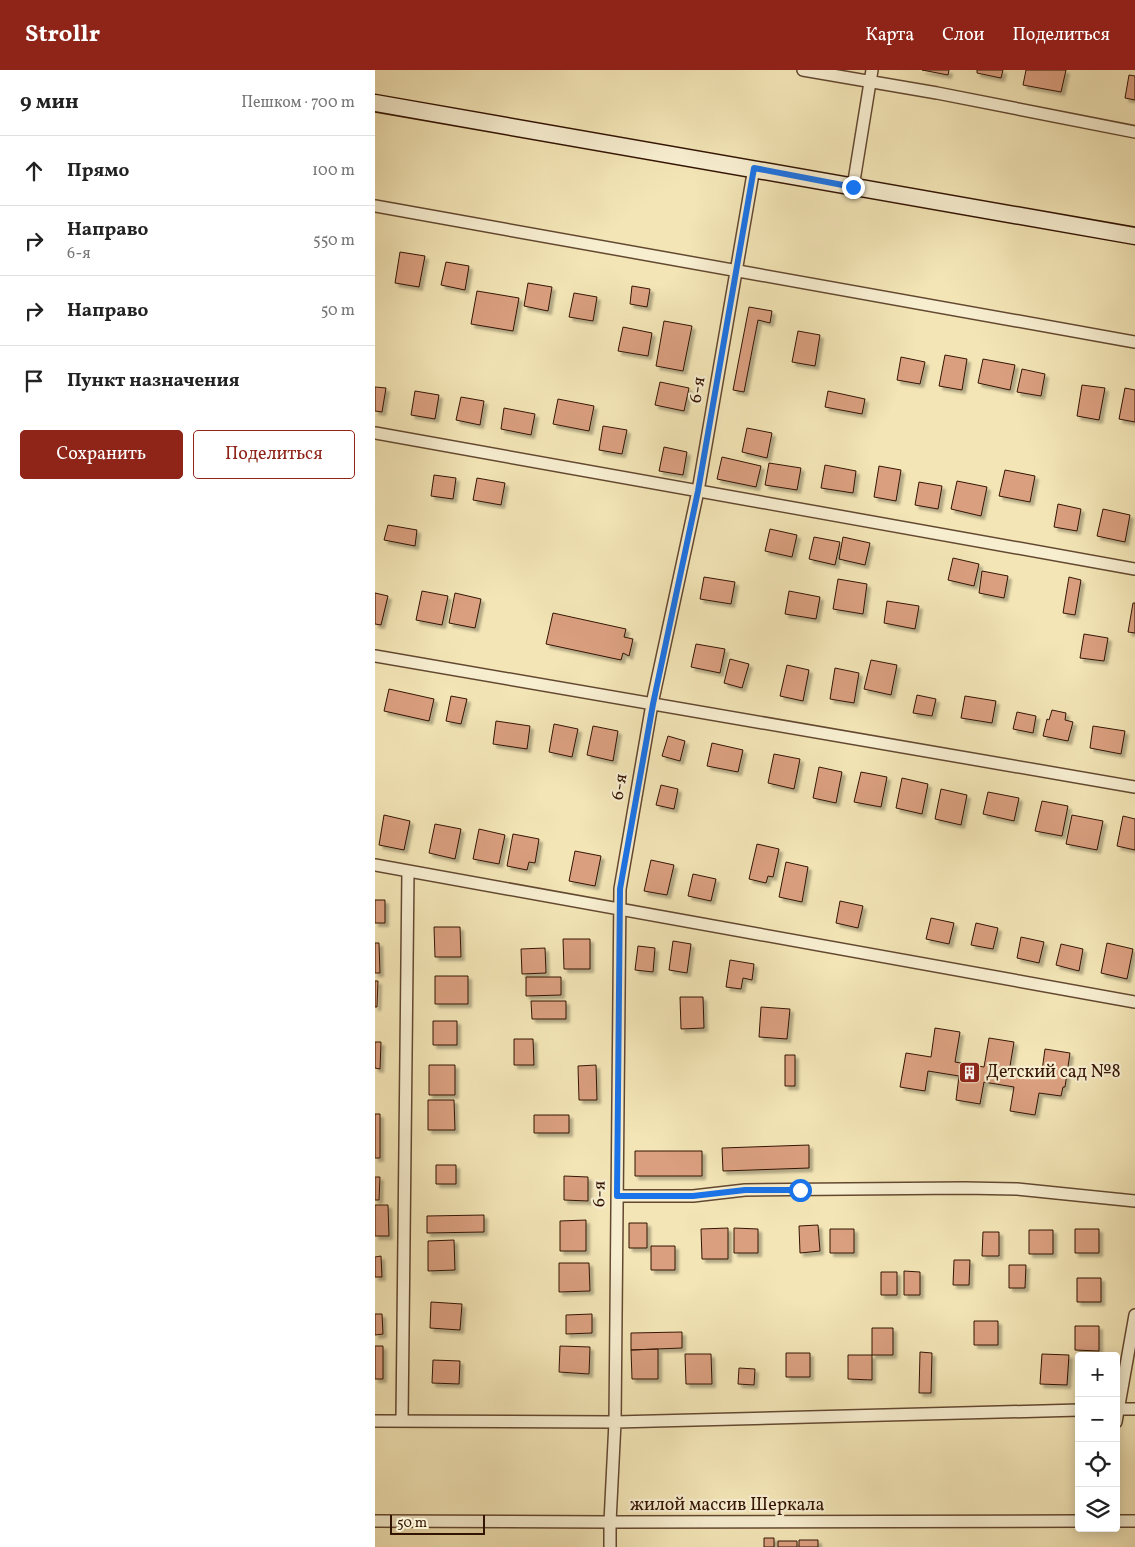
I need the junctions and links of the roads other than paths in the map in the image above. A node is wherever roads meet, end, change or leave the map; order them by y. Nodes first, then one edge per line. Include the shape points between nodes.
1 (803, 70) edge
2 (871, 76) edge
3 (375, 103) edge
4 (1135, 132) edge
5 (754, 168) junction
6 (853, 187) junction
7 (375, 206) edge
8 (1135, 236) edge
9 (736, 270) junction
10 (1135, 342) edge
11 (375, 433) edge
12 (698, 491) junction
13 (1135, 568) edge
14 (375, 656) edge
15 (653, 704) junction
16 (1135, 787) edge
17 (375, 865) edge
18 (408, 871) junction
19 (620, 908) junction
20 (1135, 1002) edge
21 (617, 1196) junction
22 (1135, 1201) edge
23 (1135, 1315) edge
24 (1119, 1397) edge
25 (1120, 1409) edge
26 (1135, 1409) edge
27 (1075, 1410) edge
28 (402, 1420) junction
29 (375, 1421) edge
30 (615, 1422) junction
31 (375, 1521) edge
32 (1075, 1521) edge
33 (1120, 1521) edge
34 (1135, 1521) edge
35 (610, 1522) junction
36 (610, 1547) edge

1 - 2 street
2 - 4 street via 937,93
2 - 6 street
3 - 5 main road
5 - 6 main road
5 - 9 street, 6-я
6 - 8 main road
7 - 9 street
9 - 10 street
9 - 12 street, 6-я
11 - 12 street
12 - 13 street
12 - 15 street, 6-я
14 - 15 street
15 - 16 street
15 - 19 street, 6-я via 620,889
17 - 18 street
18 - 19 street
18 - 28 street
19 - 20 street
19 - 21 street, 6-я
21 - 22 street via 693,1196 745,1190 964,1188
21 - 30 street, 6-я
23 - 24 street
25 - 26 street
27 - 30 street
28 - 29 street
28 - 30 street
30 - 35 street, 6-я
31 - 35 street, жилой массив Шеркала
32 - 35 street, жилой массив Шеркала
33 - 34 street
35 - 36 street, 6-я

